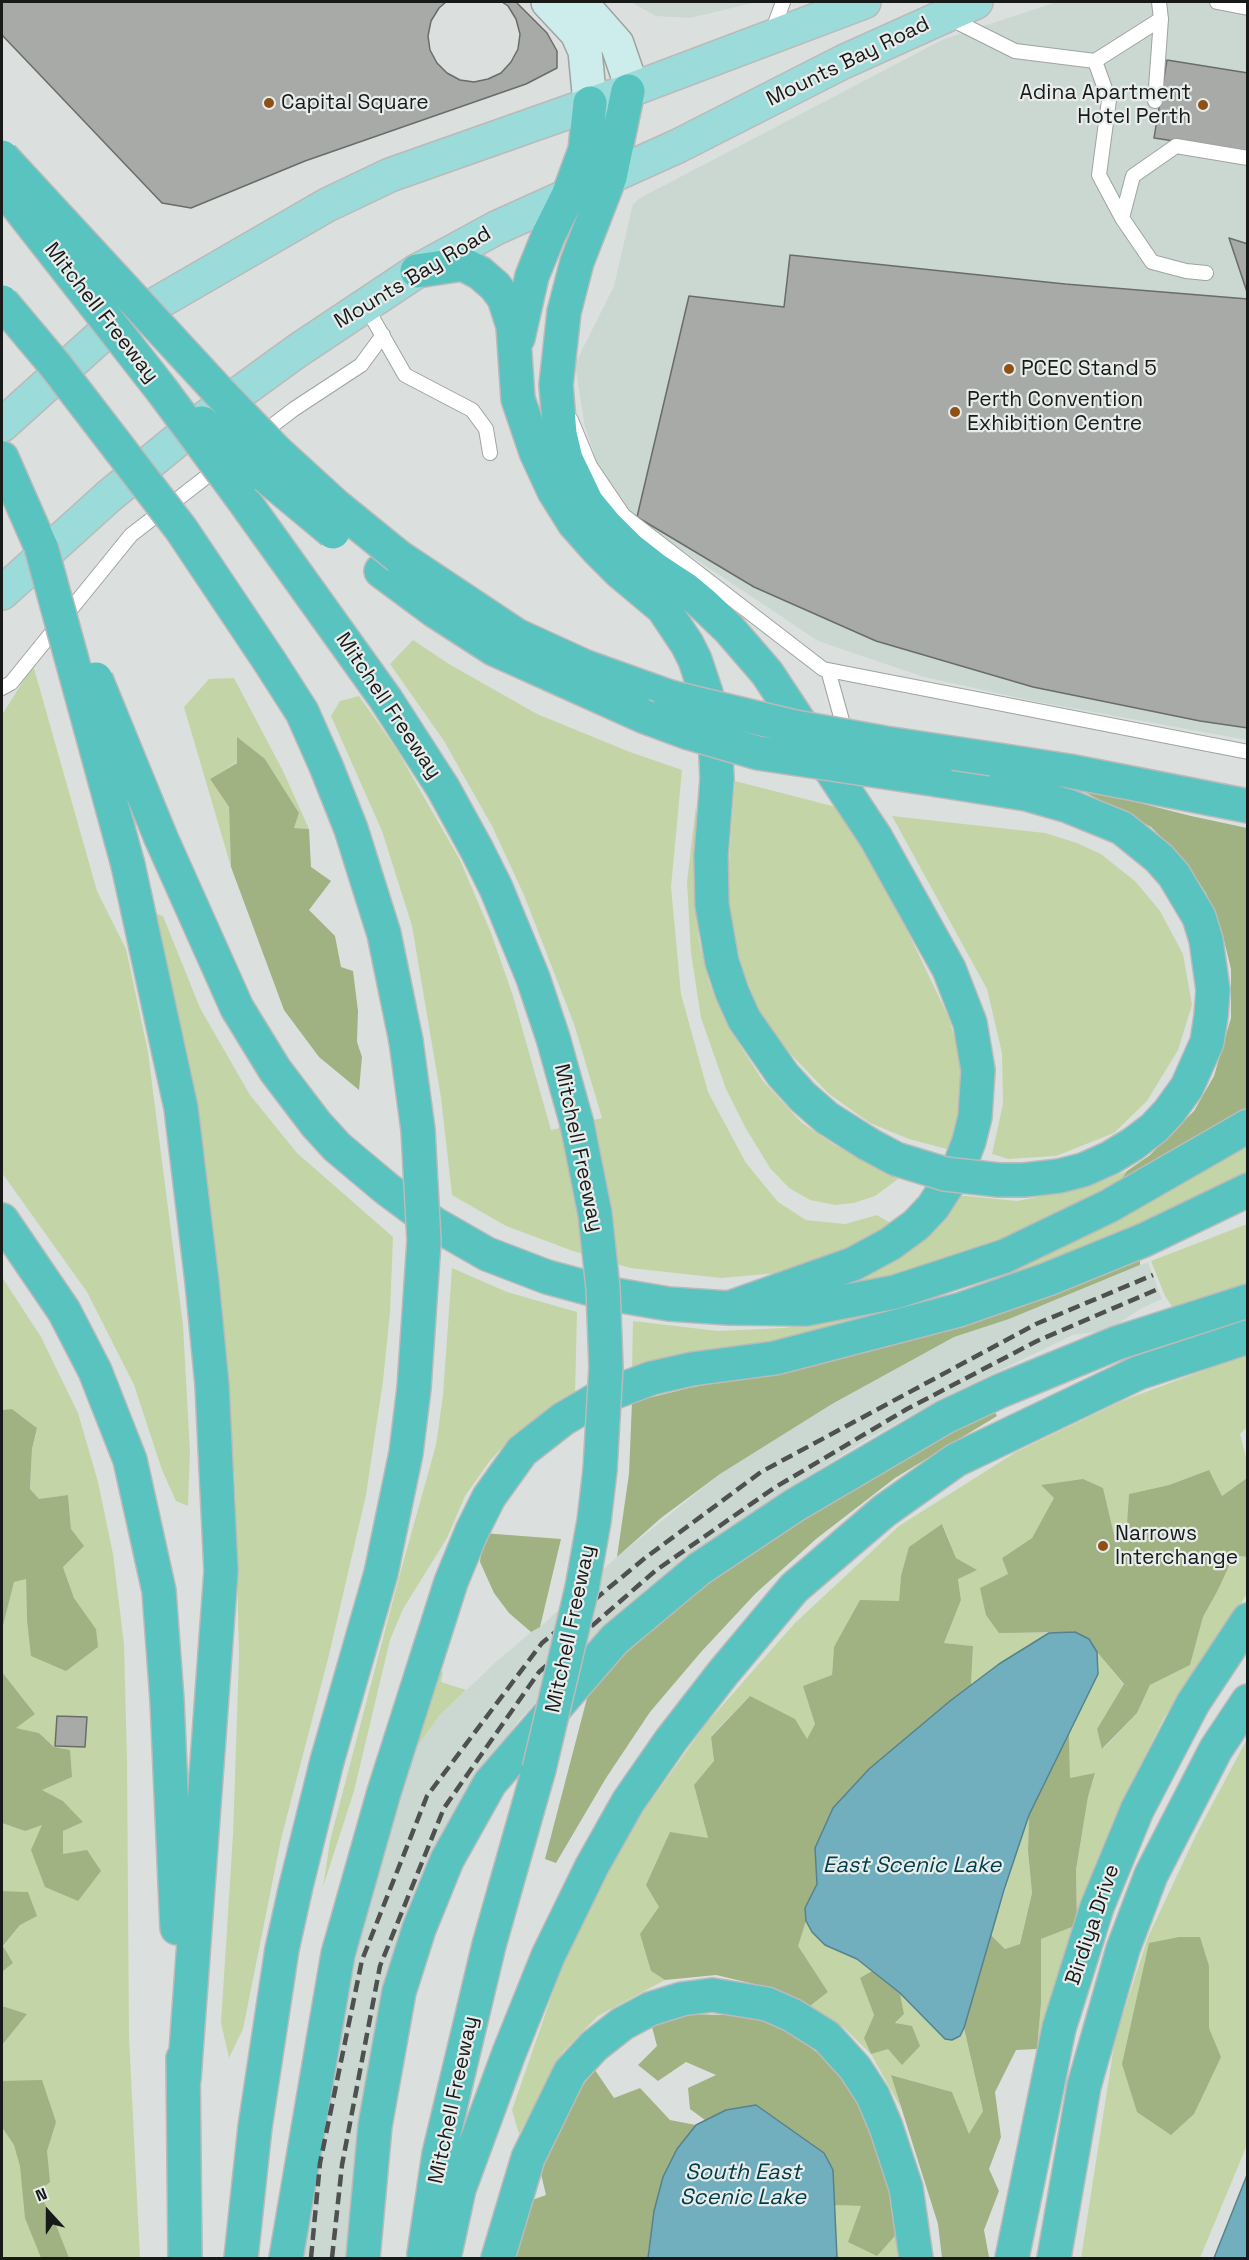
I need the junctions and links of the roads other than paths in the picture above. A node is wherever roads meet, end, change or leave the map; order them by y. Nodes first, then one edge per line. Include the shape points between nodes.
1 (548, 2) edge
2 (579, 2) edge
3 (783, 2) edge
4 (864, 2) edge
5 (976, 2) edge
6 (1159, 2) edge
7 (1217, 2) edge
8 (1248, 8) edge
9 (944, 15) junction
10 (1161, 18) junction
11 (770, 37) junction
12 (1095, 61) junction
13 (628, 91) junction
14 (1155, 100) dead end
15 (590, 103) junction
16 (2, 157) edge
17 (1248, 159) edge
18 (610, 177) junction
19 (2, 186) edge
20 (568, 196) junction
21 (1122, 218) junction
22 (417, 271) junction
23 (1206, 273) dead end
24 (2, 302) edge
25 (365, 305) junction
26 (383, 335) junction
27 (516, 352) junction
28 (556, 385) junction
29 (161, 389) junction
30 (2, 425) edge
31 (490, 453) dead end
32 (2, 458) edge
33 (41, 547) junction
34 (390, 564) junction
35 (2, 593) edge
36 (828, 670) junction
37 (2, 688) edge
38 (654, 701) junction
39 (1248, 752) edge
40 (1069, 771) junction
41 (990, 773) junction
42 (861, 780) dead end
43 (1212, 785) dead end
44 (866, 799) dead end
45 (1248, 806) edge
46 (876, 838) junction
47 (1248, 1126) edge
48 (1248, 1190) edge
49 (2, 1220) edge
50 (2, 1227) edge
51 (26, 1253) junction
52 (1248, 1301) edge
53 (729, 1308) junction
54 (1248, 1337) edge
55 (1248, 1620) edge
56 (1248, 1701) edge
57 (184, 2079) junction
58 (185, 2259) edge
59 (241, 2259) edge
60 (286, 2259) edge
61 (363, 2259) edge
62 (424, 2259) edge
63 (444, 2259) edge
64 (498, 2259) edge
65 (916, 2259) edge
66 (1012, 2259) edge
67 (1054, 2259) edge

1 - 15 main road via 577,33 585,51
2 - 13 main road via 617,44 628,76
3 - 11 lane
4 - 11 main road
5 - 9 main road, Mounts Bay Road
6 - 10 lane
7 - 8 lane
9 - 12 lane via 1015,51
9 - 18 main road, Mounts Bay Road
10 - 12 lane
10 - 14 lane
11 - 13 main road
12 - 21 lane via 1108,100 1099,176
13 - 15 main road
13 - 18 highway
15 - 20 highway via 585,150
15 - 30 main road via 390,175 317,211 102,335
16 - 34 highway, bridge via 220,393
17 - 21 lane via 1176,146 1133,176
18 - 20 main road, Mounts Bay Road
18 - 28 highway via 577,262 564,312
19 - 29 highway, Mitchell Freeway, bridge
20 - 22 main road, Mounts Bay Road via 496,228
20 - 27 highway via 532,276
21 - 23 lane via 1152,262
22 - 25 main road, Mounts Bay Road
22 - 27 highway via 463,264 486,277 504,298
24 - 59 highway, bridge via 181,529 302,712 351,829 384,934 406,1041 418,1130 424,1241 406,1452 381,1573 327,1761 282,1949 256,2116
25 - 26 lane
25 - 35 main road, Mounts Bay Road via 198,423
26 - 31 lane via 405,375 472,410 486,429
26 - 37 lane via 361,365 294,409 131,535 11,683
27 - 41 highway, bridge via 518,399 554,491 574,523 598,550 663,608 699,671 715,733 717,779 711,856 714,923 722,962 744,1018 803,1097 827,1118 896,1159 945,1174 999,1180 1059,1176 1083,1170 1133,1144 1169,1112 1187,1087 1207,1042 1213,990 1210,962 1199,917 1186,893 1174,875 1140,842 1122,828 1086,812 1026,794
28 - 36 lane via 590,466 623,515
28 - 46 highway via 566,459 587,503 629,549 704,604 767,673
29 - 34 highway, bridge
29 - 62 highway, Mitchell Freeway, bridge via 385,698 443,788 482,860 533,978 577,1124 595,1214 606,1366 594,1521 539,1769 489,1945 439,2154
32 - 33 highway
33 - 53 highway, bridge via 221,975 255,1040 315,1124 361,1168 433,1223 487,1254 547,1277 610,1294 669,1304
33 - 57 highway, bridge via 128,864 181,1108 212,1385 221,1571
34 - 38 highway via 516,635
36 - 39 lane
36 - 42 lane
38 - 41 highway, bridge via 885,743
38 - 41 highway, bridge via 938,780
40 - 41 highway
40 - 43 lane
40 - 45 highway
44 - 46 lane
46 - 53 highway via 949,969 970,1023 978,1070 969,1141 956,1172 933,1207 890,1244 853,1264
47 - 53 highway via 1109,1206 1005,1256 895,1292 806,1309
48 - 60 highway via 1048,1280 959,1311 775,1358 652,1378 599,1398 563,1419 522,1451 489,1497 455,1572 384,1792 338,1954
49 - 51 highway
50 - 51 highway
51 - 57 highway via 64,1311 95,1371 130,1460 159,1591
52 - 61 highway via 1117,1343 945,1417 795,1505 699,1569 615,1639 490,1783 447,1860 399,1992 375,2126
54 - 63 highway via 1138,1373 956,1460 884,1511 794,1588 671,1740 628,1802 592,1866 548,1956 509,2053 459,2190
55 - 66 highway, Birdiya Drive via 1193,1703 1137,1810 1097,1907 1059,2028
56 - 67 highway, Birdiya Drive via 1216,1749 1151,1875 1123,1949 1084,2086
57 - 58 highway
64 - 65 highway via 528,2158 570,2072 622,2024 650,2009 712,1995 767,2004 792,2015 827,2037 855,2068 873,2096 906,2188

